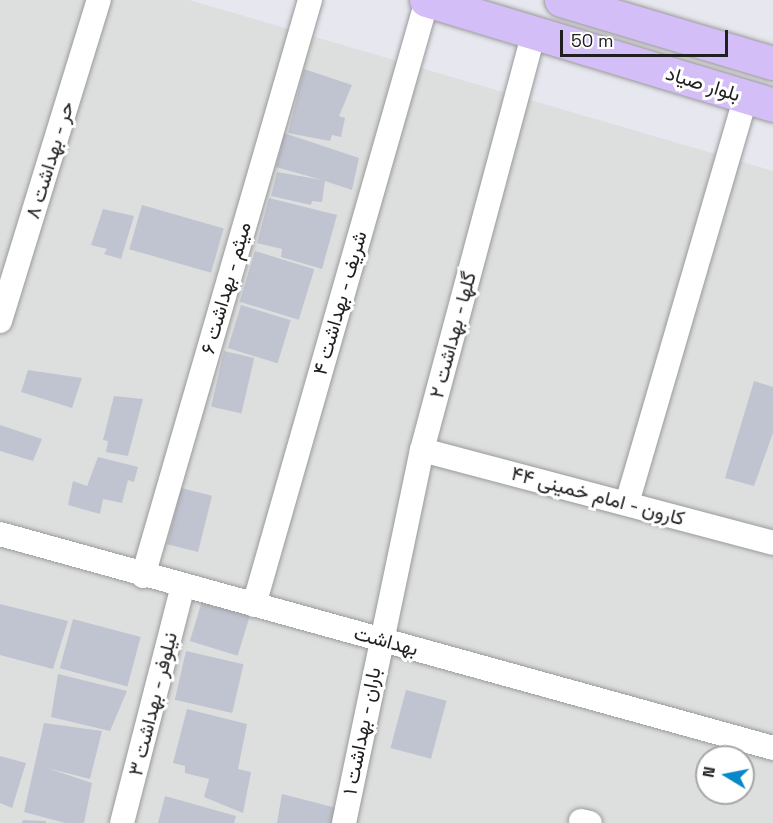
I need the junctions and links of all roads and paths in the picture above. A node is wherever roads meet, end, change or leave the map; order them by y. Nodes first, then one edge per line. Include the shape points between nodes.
1 (99, 0) edge
2 (310, 0) edge
3 (426, 0) edge
4 (561, 0) edge
5 (534, 33) junction
6 (722, 48) junction
7 (773, 63) edge
8 (709, 86) junction
9 (759, 101) edge
10 (0, 321) edge
11 (422, 450) junction
12 (627, 503) junction
13 (0, 534) edge
14 (773, 543) edge
15 (143, 576) junction
16 (183, 586) junction
17 (254, 605) junction
18 (380, 639) junction
19 (773, 748) edge
20 (122, 823) edge
21 (344, 823) edge

1 - 10 street, حر - بهداشت ۸
2 - 15 street, میثم - بهداشت ۶
3 - 5 main road, بلوار صیاد
3 - 17 street, شریف - بهداشت ۴
4 - 6 main road, بلوار صیاد
5 - 8 main road, بلوار صیاد
5 - 11 street, گلها - بهداشت ۲
6 - 7 main road, بلوار صیاد
6 - 8 main road
8 - 9 main road, بلوار صیاد
9 - 12 street
11 - 12 street, کارون - امام خمینی ۴۴
11 - 18 street, گلها - بهداشت ۲
12 - 14 street, کارون - امام خمینی ۴۴
13 - 15 street, بهداشت
15 - 16 street, بهداشت
16 - 17 street, بهداشت
16 - 20 street, نیلوفر - بهداشت ۳
17 - 18 street, بهداشت
18 - 19 street, بهداشت
18 - 21 street, باران - بهداشت ۱

